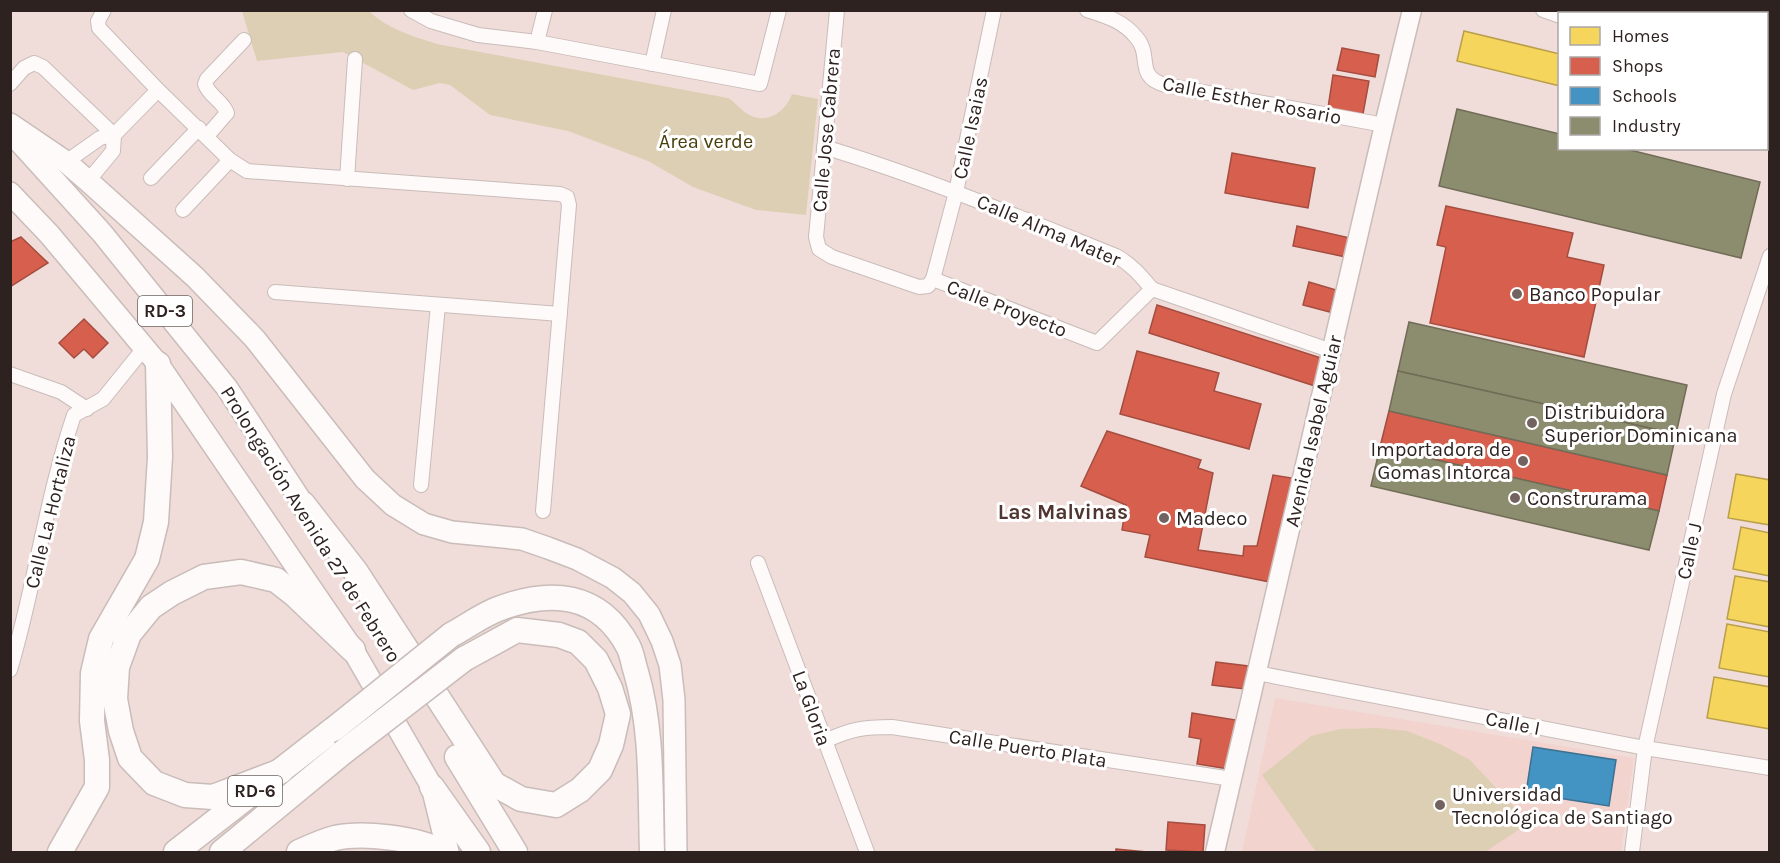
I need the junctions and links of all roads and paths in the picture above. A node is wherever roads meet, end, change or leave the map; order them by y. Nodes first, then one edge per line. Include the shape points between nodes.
1 (104, 10) edge
2 (411, 10) edge
3 (545, 10) edge
4 (664, 10) edge
5 (779, 10) edge
6 (837, 10) edge
7 (994, 10) edge
8 (1087, 10) edge
9 (1412, 10) edge
10 (1543, 10) edge
11 (1558, 15) edge
12 (431, 16) edge
13 (244, 40) dead end
14 (537, 42) junction
15 (355, 58) dead end
16 (652, 64) junction
17 (10, 84) edge
18 (158, 90) junction
19 (10, 124) edge
20 (1384, 125) junction
21 (10, 132) edge
22 (203, 132) junction
23 (114, 135) junction
24 (824, 147) junction
25 (230, 160) junction
26 (66, 162) junction
27 (151, 178) dead end
28 (347, 179) junction
29 (88, 181) junction
30 (956, 192) junction
31 (10, 193) edge
32 (183, 210) dead end
33 (819, 249) joint
34 (1770, 256) edge
35 (933, 279) junction
36 (1152, 290) junction
37 (275, 292) dead end
38 (438, 305) junction
39 (560, 314) junction
40 (1332, 351) junction
41 (151, 356) junction
42 (10, 374) edge
43 (87, 409) junction
44 (421, 485) dead end
45 (303, 504) junction
46 (543, 511) dead end
47 (758, 562) dead end
48 (353, 650) junction
49 (10, 670) edge
50 (1257, 673) junction
51 (825, 741) junction
52 (1645, 748) junction
53 (1770, 768) edge
54 (281, 771) junction
55 (1232, 778) junction
56 (432, 787) junction
57 (652, 849) edge
58 (60, 852) edge
59 (176, 852) edge
60 (222, 852) edge
61 (299, 852) edge
62 (442, 852) edge
63 (448, 852) edge
64 (478, 852) edge
65 (515, 852) edge
66 (676, 852) edge
67 (867, 852) edge
68 (1215, 852) edge
69 (1632, 852) edge

1 - 18 street via 99,28
2 - 12 street
3 - 14 street
4 - 16 street
5 - 16 street via 760,84
6 - 24 street, Calle Jose Cabrera
7 - 30 street, Calle Isaias
8 - 20 street, Calle Esther Rosario via 1114,19 1138,38 1152,81
9 - 20 main road, Avenida Isabel Aguiar
10 - 11 street
12 - 14 street via 478,35
13 - 22 street via 207,79 207,89 227,113
14 - 16 street
15 - 28 street
17 - 23 street via 24,68 34,63 43,67
18 - 22 street
18 - 23 street
19 - 26 main road
20 - 40 main road, Avenida Isabel Aguiar
21 - 45 main road, Prolongación Avenida 27 de Febrero / RD-3 via 102,233 227,388
22 - 25 street
22 - 27 street
23 - 26 street via 100,138
23 - 29 street via 113,151
24 - 30 street, Calle Alma Mater
24 - 33 street, Calle Jose Cabrera via 816,237
25 - 28 street via 248,171
25 - 32 street
26 - 29 main road
28 - 39 street via 567,197
29 - 66 main road via 195,277 255,339 365,479 393,505 424,524 452,532 522,539 548,548 613,578 632,593 649,614 670,665
30 - 35 street, Calle Isaias
30 - 36 street, Calle Alma Mater via 1116,256 1135,269
31 - 41 main road, Prolongación Avenida 27 de Febrero / RD-3
33 - 35 street, Calle Proyecto via 919,287 927,286
34 - 52 street, Calle J via 1724,394
35 - 36 street, Calle Proyecto via 1097,344
36 - 40 street
37 - 38 street
38 - 39 street
38 - 44 street
39 - 46 street
40 - 50 main road, Avenida Isabel Aguiar
41 - 43 street, Calle La Hortaliza
41 - 48 main road, Prolongación Avenida 27 de Febrero / RD-3
41 - 58 highway via 160,457 156,522 147,559 101,639 93,673 97,787
42 - 43 street via 61,392
43 - 49 street, Calle La Hortaliza via 74,415 61,454
45 - 60 highway, RD-6, bridge via 356,572 494,784 521,800 555,804 580,790 600,770 611,745 618,714 596,660 578,642 559,635 517,630 464,659 342,753
45 - 65 highway, Prolongación Avenida 27 de Febrero / RD-3
47 - 51 street, La Gloria
48 - 54 highway via 276,580 241,572 204,577 172,592 151,607 129,634 117,667 115,699 130,758 154,783 185,795 213,797
48 - 56 main road, Prolongación Avenida 27 de Febrero / RD-3
50 - 52 street, Calle I
50 - 55 main road, Avenida Isabel Aguiar
51 - 55 street, Calle Puerto Plata via 846,731 892,727
51 - 67 street, La Gloria
52 - 53 street, Calle I
52 - 69 street, Calle J
54 - 57 highway, RD-6, bridge via 451,636 497,609 526,600 573,599 591,605 612,624 628,647 643,696
54 - 59 highway, RD-6
55 - 68 main road, Avenida Isabel Aguiar
56 - 63 main road, Prolongación Avenida 27 de Febrero / RD-3
56 - 64 highway, Prolongación Avenida 27 de Febrero / RD-3
61 - 62 highway via 335,838 372,836 405,840

